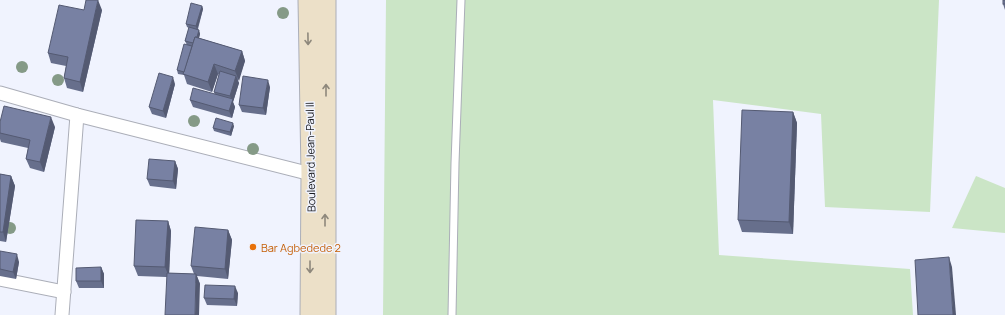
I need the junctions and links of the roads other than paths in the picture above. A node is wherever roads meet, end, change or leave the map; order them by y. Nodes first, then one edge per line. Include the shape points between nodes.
1 (308, 0) edge
2 (326, 0) edge
3 (461, 0) edge
4 (0, 94) edge
5 (77, 115) junction
6 (311, 174) junction
7 (0, 280) edge
8 (64, 292) junction
9 (62, 315) edge
10 (310, 315) edge
11 (326, 315) edge
12 (452, 315) edge

1 -> 6 main road, Boulevard Jean-Paul II
11 -> 2 main road, Boulevard Jean-Paul II
3 - 12 lane
4 - 5 street
5 - 6 street
5 - 8 street
6 -> 10 main road, Boulevard Jean-Paul II
7 - 8 street
8 - 9 street

